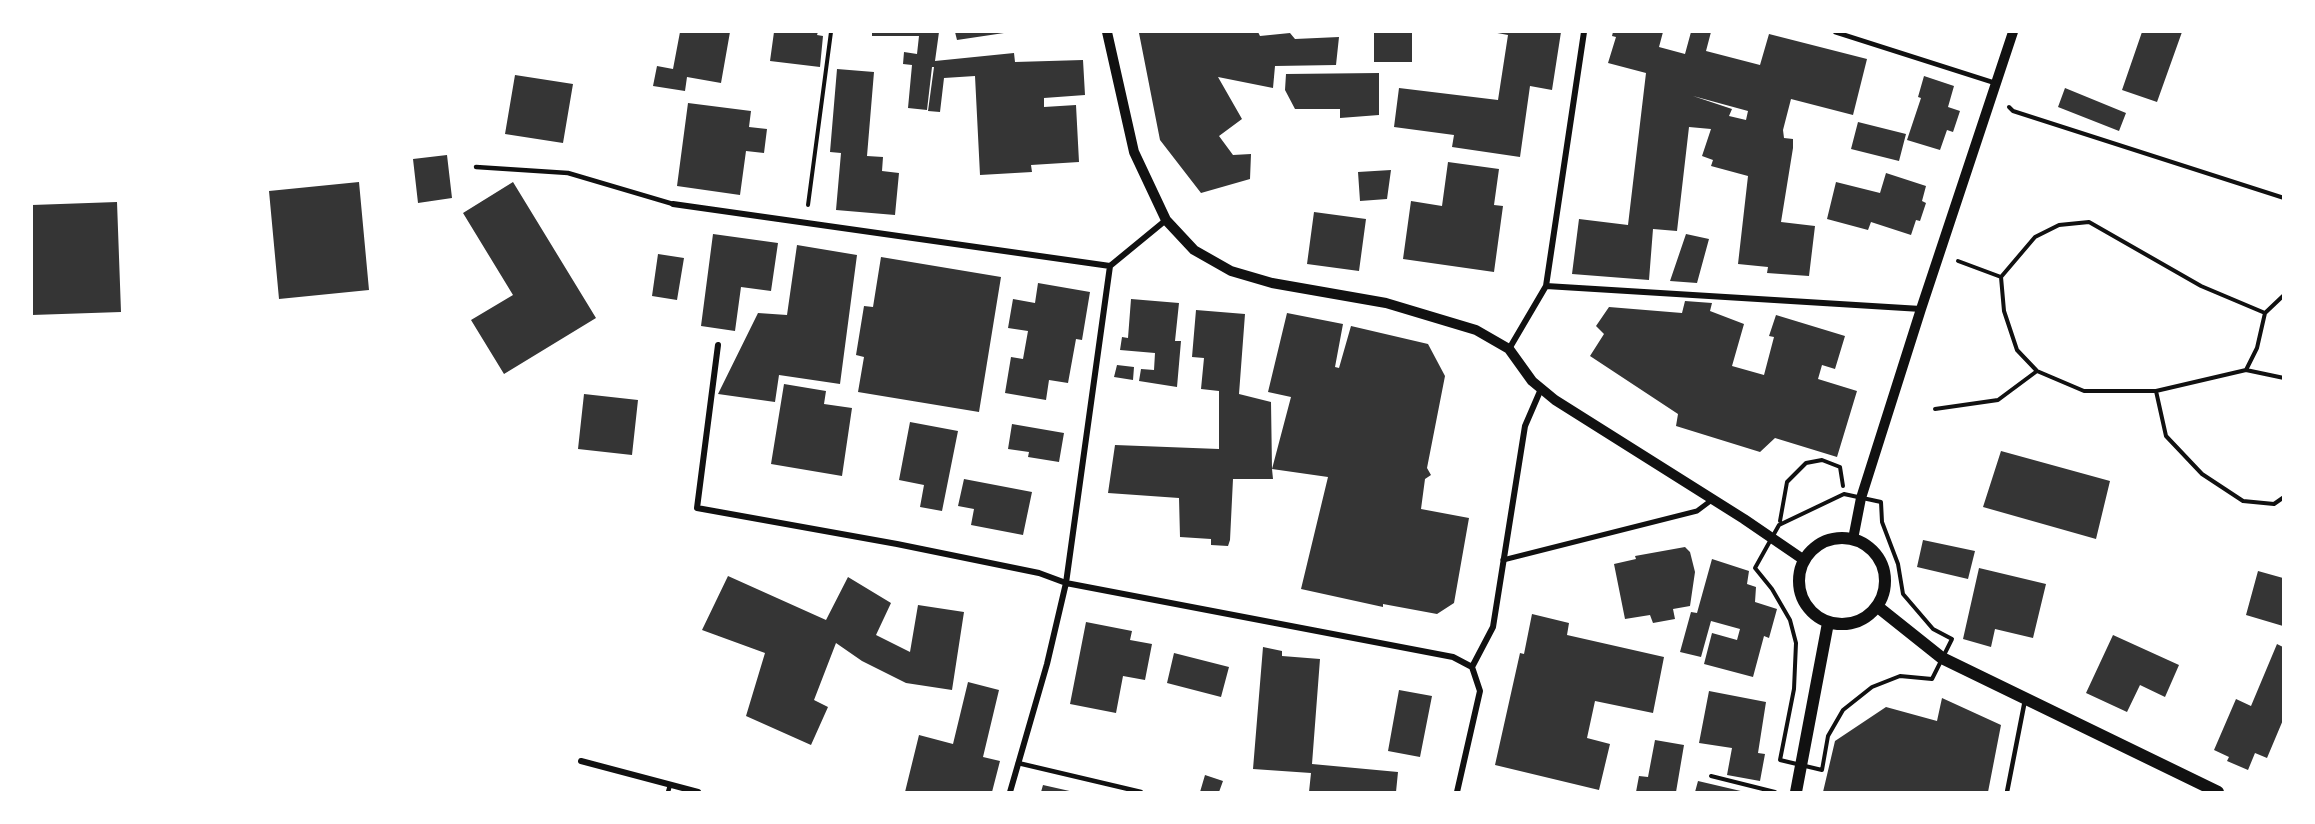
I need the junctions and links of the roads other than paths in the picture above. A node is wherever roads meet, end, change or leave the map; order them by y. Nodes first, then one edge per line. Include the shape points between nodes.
1 (1107, 32) edge
2 (1584, 32) edge
3 (1835, 32) edge
4 (2013, 32) edge
5 (1995, 88) junction
6 (476, 167) dead end
7 (673, 204) joint
8 (1166, 220) junction
9 (1110, 266) junction
10 (1546, 286) junction
11 (1921, 309) junction
12 (718, 345) dead end
13 (1509, 349) junction
14 (1541, 389) junction
15 (1713, 499) junction
16 (1853, 539) junction
17 (1503, 560) junction
18 (1804, 560) junction
19 (1066, 583) junction
20 (1878, 607) junction
21 (1828, 623) junction
22 (1472, 667) junction
23 (2025, 700) junction
24 (581, 761) dead end
25 (1017, 764) junction
26 (670, 785) junction
27 (668, 792) edge
28 (698, 792) edge
29 (1010, 792) edge
30 (1140, 792) edge
31 (1457, 792) edge
32 (1796, 792) edge
33 (2007, 792) edge
34 (2218, 792) edge

1 - 8 street via 1134,152
2 - 10 street
3 - 5 lane
4 - 5 street
5 - 11 street
6 - 7 lane via 568,173
7 - 9 street
8 - 9 street
8 - 13 street via 1194,250 1231,271 1272,283 1386,303 1476,330
9 - 19 street
10 - 11 street
10 - 13 street
11 - 16 street via 1861,498
12 - 19 street via 697,508 963,557 1039,573
13 - 14 street
14 - 15 street
14 - 17 street via 1525,426
15 - 17 street via 1696,511
15 - 18 street
16 - 18 main road via 1825,541
16 - 20 main road via 1866,544 1883,566 1886,580
17 - 22 street via 1493,627
18 - 21 main road via 1798,585 1802,597 1812,613
19 - 22 street via 1453,657
19 - 25 street
20 - 21 main road via 1856,623
20 - 23 main road via 1942,658
21 - 32 main road
22 - 31 street via 1480,691
23 - 33 lane
23 - 34 main road
24 - 26 street
25 - 29 street
25 - 30 lane
26 - 27 lane
26 - 28 street

